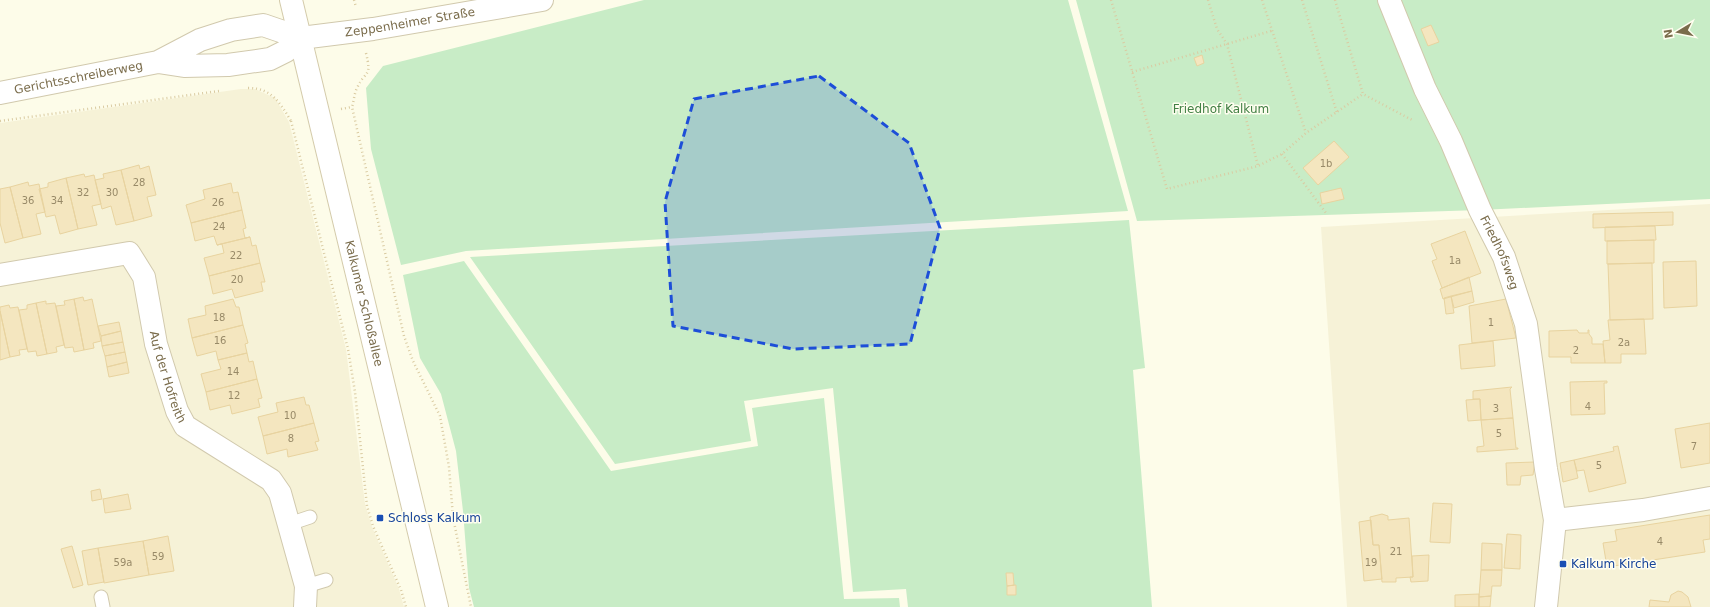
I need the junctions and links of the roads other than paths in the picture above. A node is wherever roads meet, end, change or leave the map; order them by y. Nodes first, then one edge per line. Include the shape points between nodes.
1 (291, 0) edge
2 (542, 0) edge
3 (1389, 0) edge
4 (301, 38) junction
5 (158, 62) junction
6 (0, 93) edge
7 (0, 275) edge
8 (1710, 498) edge
9 (310, 517) dead end
10 (1556, 520) junction
11 (288, 524) junction
12 (312, 591) edge
13 (437, 607) edge
14 (1546, 607) edge

1 - 4 street, Kalkumer Schloßallee
2 - 4 street, Zeppenheimer Straße
3 - 10 street, Friedhofsweg via 1425,89 1504,257 1526,324 1546,469
4 - 5 street, Gerichtsschreiberweg via 286,51 270,59 228,65 184,66
4 - 5 street, Gerichtsschreiberweg via 263,25 231,30 200,40
4 - 13 street, Kalkumer Schloßallee
5 - 6 street, Gerichtsschreiberweg
7 - 11 street, Auf der Hofreith via 129,253 144,277 156,344 178,411 186,426 271,480 280,493
8 - 10 street via 1643,510
9 - 11 lane
10 - 14 street, Friedhofsweg
11 - 12 street, Auf der Hofreith

